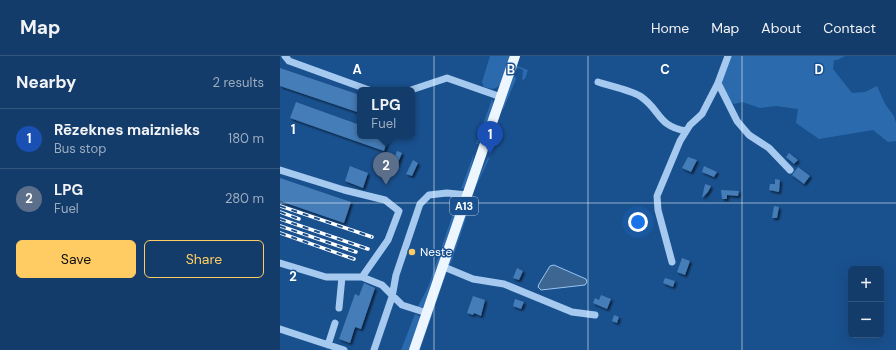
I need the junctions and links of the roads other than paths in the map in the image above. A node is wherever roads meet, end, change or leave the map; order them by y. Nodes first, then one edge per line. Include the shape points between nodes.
1 (285, 56) edge
2 (728, 56) edge
3 (514, 59) edge
4 (598, 82) dead end
5 (718, 83) junction
6 (360, 87) edge
7 (415, 89) edge
8 (501, 97) junction
9 (686, 131) junction
10 (280, 170) edge
11 (790, 170) dead end
12 (468, 195) junction
13 (672, 262) dead end
14 (280, 263) edge
15 (444, 267) junction
16 (342, 277) junction
17 (362, 277) junction
18 (392, 296) junction
19 (339, 308) dead end
20 (427, 313) junction
21 (595, 314) dead end
22 (335, 323) dead end
23 (280, 329) edge
24 (328, 345) junction
25 (344, 350) edge
26 (374, 350) edge
27 (414, 350) edge

1 - 6 street via 289,62
2 - 5 street
3 - 8 main road, A13
4 - 9 street via 639,96 664,122 674,129
5 - 9 street via 702,114
5 - 11 street via 737,121 749,135 769,148
7 - 8 street via 446,78
8 - 12 main road, A13
9 - 13 street via 668,166 657,196 658,210
10 - 17 street via 385,200 396,207 399,211 388,240
12 - 15 main road, A13
12 - 18 street via 429,195 420,204 396,275
14 - 16 street via 326,277
15 - 20 main road, A13
15 - 21 street via 473,279 504,284 572,312
16 - 17 street
16 - 19 street
17 - 18 street via 382,285
18 - 20 street via 402,305
18 - 26 street
20 - 27 main road, A13
22 - 24 street
23 - 24 street
24 - 25 street

